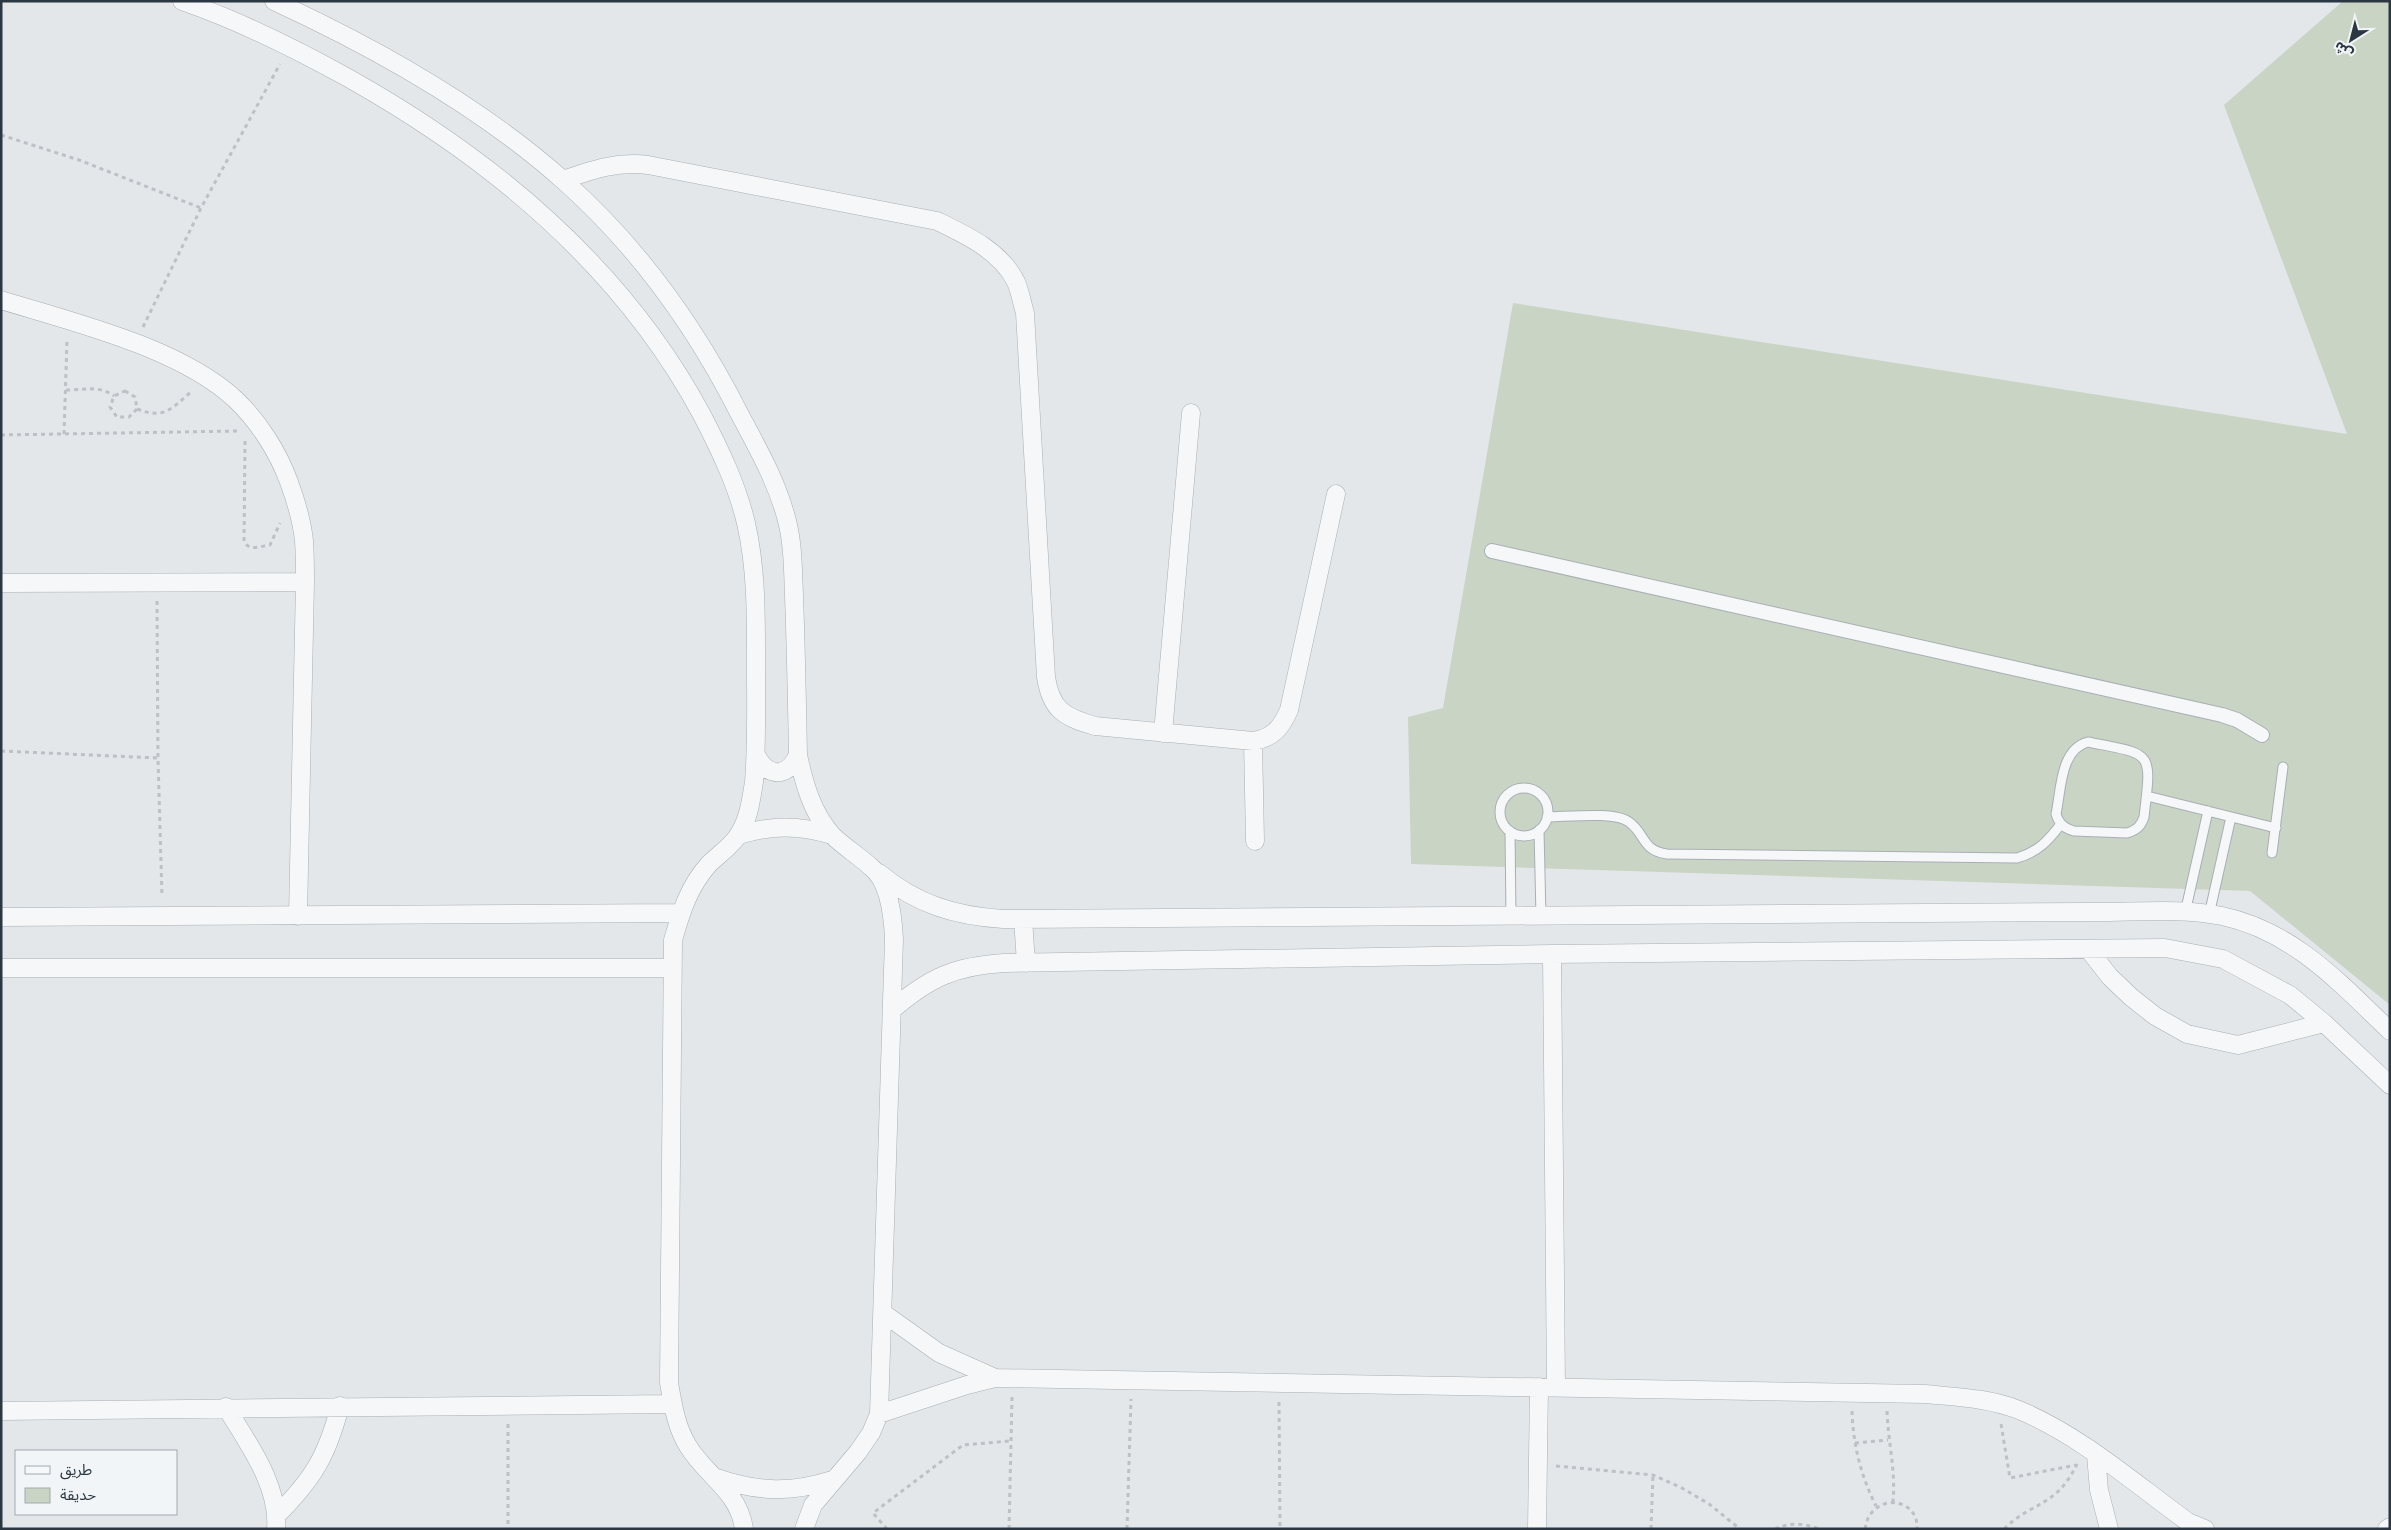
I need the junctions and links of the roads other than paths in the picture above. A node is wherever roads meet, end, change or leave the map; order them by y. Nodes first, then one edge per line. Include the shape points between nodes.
1 (182, 1) edge
2 (274, 1) edge
3 (563, 180) junction
4 (1, 300) edge
5 (1191, 413) dead end
6 (1336, 494) dead end
7 (1492, 551) dead end
8 (305, 582) junction
9 (1, 583) edge
10 (1163, 733) junction
11 (2262, 735) dead end
12 (1253, 741) junction
13 (798, 754) junction
14 (756, 755) junction
15 (2283, 767) dead end
16 (2147, 796) junction
17 (2208, 811) junction
18 (1547, 817) junction
19 (2230, 817) junction
20 (2061, 824) junction
21 (2276, 828) junction
22 (1539, 830) junction
23 (1510, 831) junction
24 (739, 835) junction
25 (832, 835) junction
26 (1255, 841) dead end
27 (2272, 853) dead end
28 (874, 868) junction
29 (680, 913) junction
30 (2185, 913) junction
31 (2209, 915) junction
32 (298, 916) junction
33 (1, 917) edge
34 (1511, 917) junction
35 (1541, 917) junction
36 (1024, 919) junction
37 (2088, 949) junction
38 (1552, 954) junction
39 (1026, 963) junction
40 (1, 968) edge
41 (671, 968) junction
42 (893, 1009) junction
43 (2324, 1023) junction
44 (2390, 1032) edge
45 (2390, 1085) edge
46 (884, 1313) junction
47 (1004, 1378) junction
48 (1547, 1388) junction
49 (672, 1404) junction
50 (340, 1406) junction
51 (226, 1407) junction
52 (1, 1411) edge
53 (879, 1414) junction
54 (2089, 1450) junction
55 (716, 1477) junction
56 (832, 1480) junction
57 (277, 1522) edge
58 (2183, 1525) edge
59 (744, 1529) edge
60 (804, 1529) edge
61 (1537, 1529) edge
62 (2109, 1529) edge
63 (2205, 1529) edge

1 - 14 street via 289,47 376,94 435,131 492,171 552,223 593,263 633,310 663,351 714,439 735,485 746,523 756,608
2 - 3 street via 392,60 507,135
3 - 10 street via 612,164 648,165 937,221 972,238 998,258 1016,282 1025,312 1049,696 1059,710 1076,720 1095,726
3 - 13 street via 604,220 686,320 720,375 771,474 787,518 793,563
4 - 8 street via 135,343 206,378 236,400 254,431 282,465 296,502 304,540
5 - 10 street
6 - 12 street via 1289,710 1278,730 1268,738
7 - 11 street via 2222,715
8 - 9 street
8 - 32 street
10 - 12 street
12 - 26 street
13 - 14 street via 793,765 783,772 772,772 762,766
13 - 25 street via 814,810
14 - 24 street via 749,809
15 - 21 lane
16 - 17 lane
16 - 20 lane via 2142,824 2134,831 2074,831
16 - 20 lane via 2149,772 2138,752 2088,742 2068,757 2056,814
17 - 19 lane
17 - 30 lane
18 - 20 lane via 1619,818 1630,822 1648,847 1667,854 2017,858 2042,846
18 - 22 lane
18 - 23 lane via 1545,802 1534,791 1519,789 1502,803 1500,811
19 - 21 lane
19 - 31 lane
21 - 27 lane
22 - 23 lane via 1525,836
22 - 35 lane
23 - 34 lane
24 - 25 street via 761,828 785,826 809,828
24 - 29 street via 704,870
25 - 28 street
28 - 36 street via 896,887 947,912
28 - 42 street via 886,890 892,914
29 - 32 street
29 - 41 street via 673,940
30 - 31 street
30 - 35 street
31 - 44 street via 2256,926 2289,942 2319,964
32 - 33 street
34 - 35 street
34 - 36 street
36 - 39 street
37 - 38 street
37 - 43 street via 2165,948 2223,959 2290,995
37 - 43 street via 2131,997 2186,1034 2238,1045
38 - 39 street
38 - 48 street
39 - 42 street via 973,965 944,974 916,989
40 - 41 street
41 - 49 street via 669,1383
42 - 46 street
43 - 45 street
46 - 47 street via 939,1353
46 - 53 street
47 - 48 street
47 - 53 street via 966,1385
48 - 54 street via 1924,1394 1997,1403 2018,1410 2056,1428
48 - 61 street via 1538,1464
49 - 50 street
49 - 55 street via 688,1448
50 - 51 street
50 - 57 street via 331,1440 318,1468
51 - 52 street
51 - 57 street via 260,1465
53 - 56 street via 871,1433
54 - 58 street
54 - 62 street
55 - 56 street via 762,1490 810,1487
55 - 59 street via 733,1499
56 - 60 street via 813,1505
58 - 63 street

